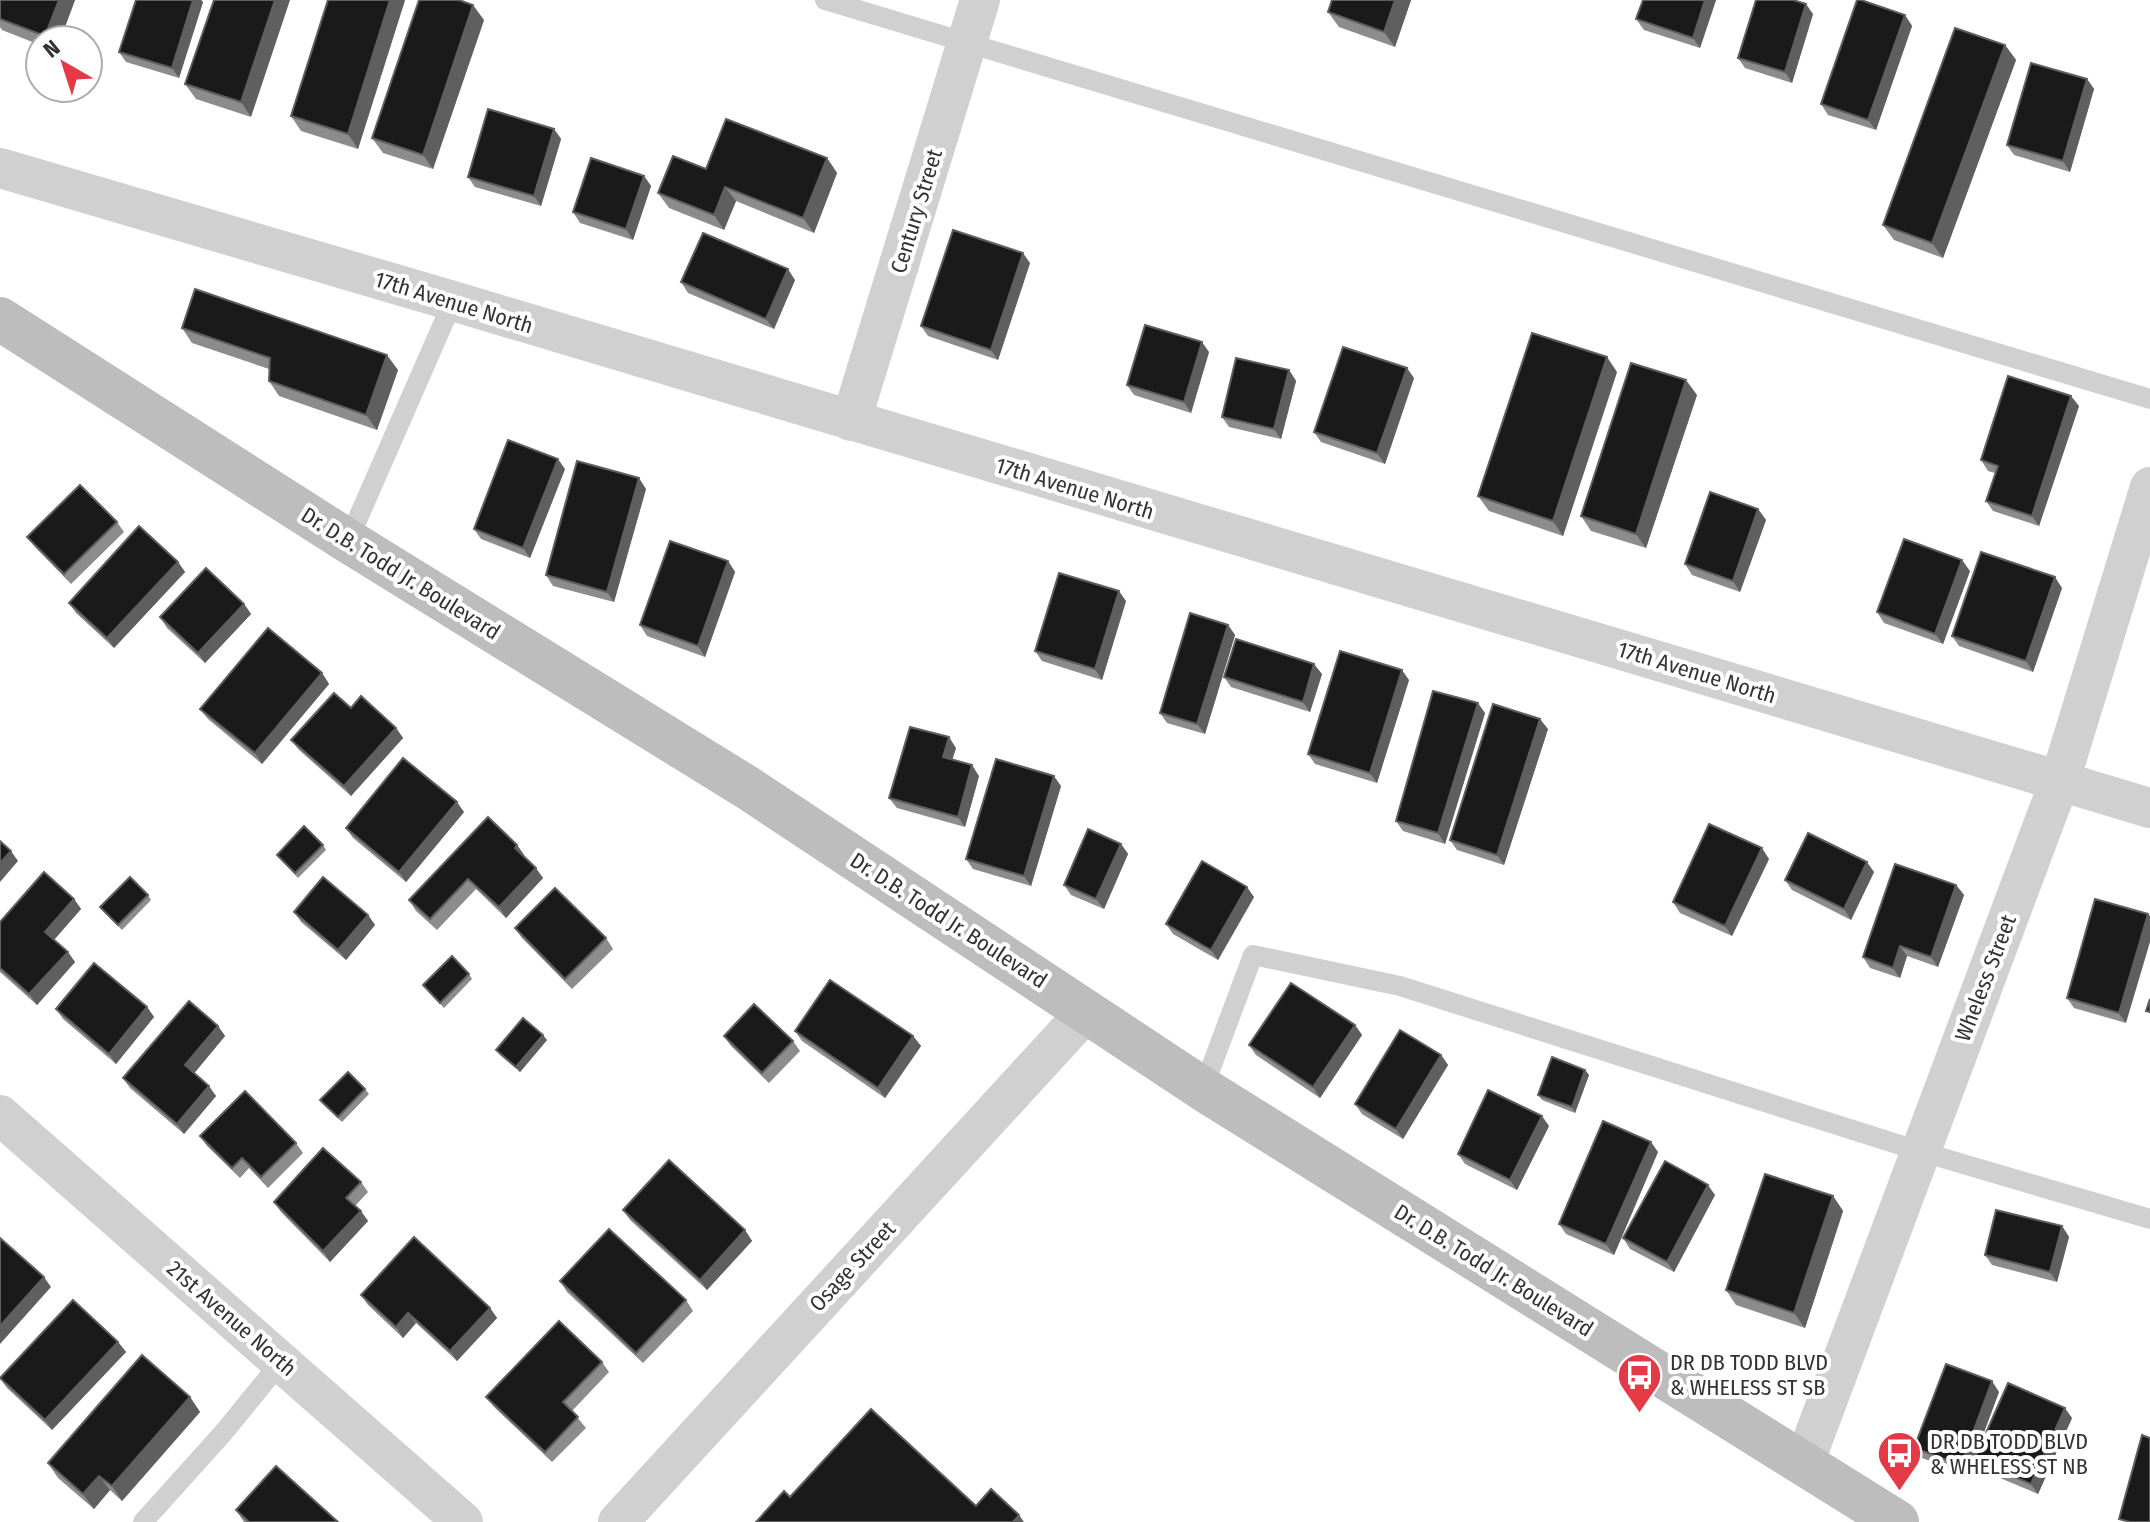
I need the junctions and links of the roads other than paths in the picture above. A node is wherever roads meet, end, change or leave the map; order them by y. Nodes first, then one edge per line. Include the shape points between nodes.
1 (825, 0) edge
2 (980, 0) edge
3 (967, 44) junction
4 (0, 168) edge
5 (453, 301) junction
6 (0, 319) edge
7 (2150, 399) edge
8 (851, 421) junction
9 (2150, 487) edge
10 (348, 541) junction
11 (2060, 780) junction
12 (2150, 808) edge
13 (1087, 1011) junction
14 (1203, 1089) junction
15 (0, 1115) edge
16 (1919, 1151) junction
17 (2150, 1219) edge
18 (281, 1362) junction
19 (1804, 1463) junction
20 (143, 1522) edge
21 (463, 1522) edge
22 (618, 1522) edge
23 (1897, 1522) edge

1 - 3 lane
2 - 3 street, Century Street
3 - 7 lane
3 - 8 street, Century Street
4 - 5 street, 17th Avenue North
5 - 8 street, 17th Avenue North
5 - 10 lane
6 - 10 main road, Dr. D.B. Todd Jr. Boulevard
8 - 11 street, 17th Avenue North
9 - 11 street, Wheless Street
10 - 13 main road, Dr. D.B. Todd Jr. Boulevard via 748,788
11 - 12 street, 17th Avenue North
11 - 16 street, Wheless Street
13 - 14 main road, Dr. D.B. Todd Jr. Boulevard
13 - 22 street, Osage Street
14 - 16 lane via 1253,955 1400,986
14 - 19 main road, Dr. D.B. Todd Jr. Boulevard
15 - 18 street, 21st Avenue North
16 - 17 lane
16 - 19 street, Wheless Street
18 - 20 lane
18 - 21 street, 21st Avenue North
19 - 23 main road, Dr. D.B. Todd Jr. Boulevard

